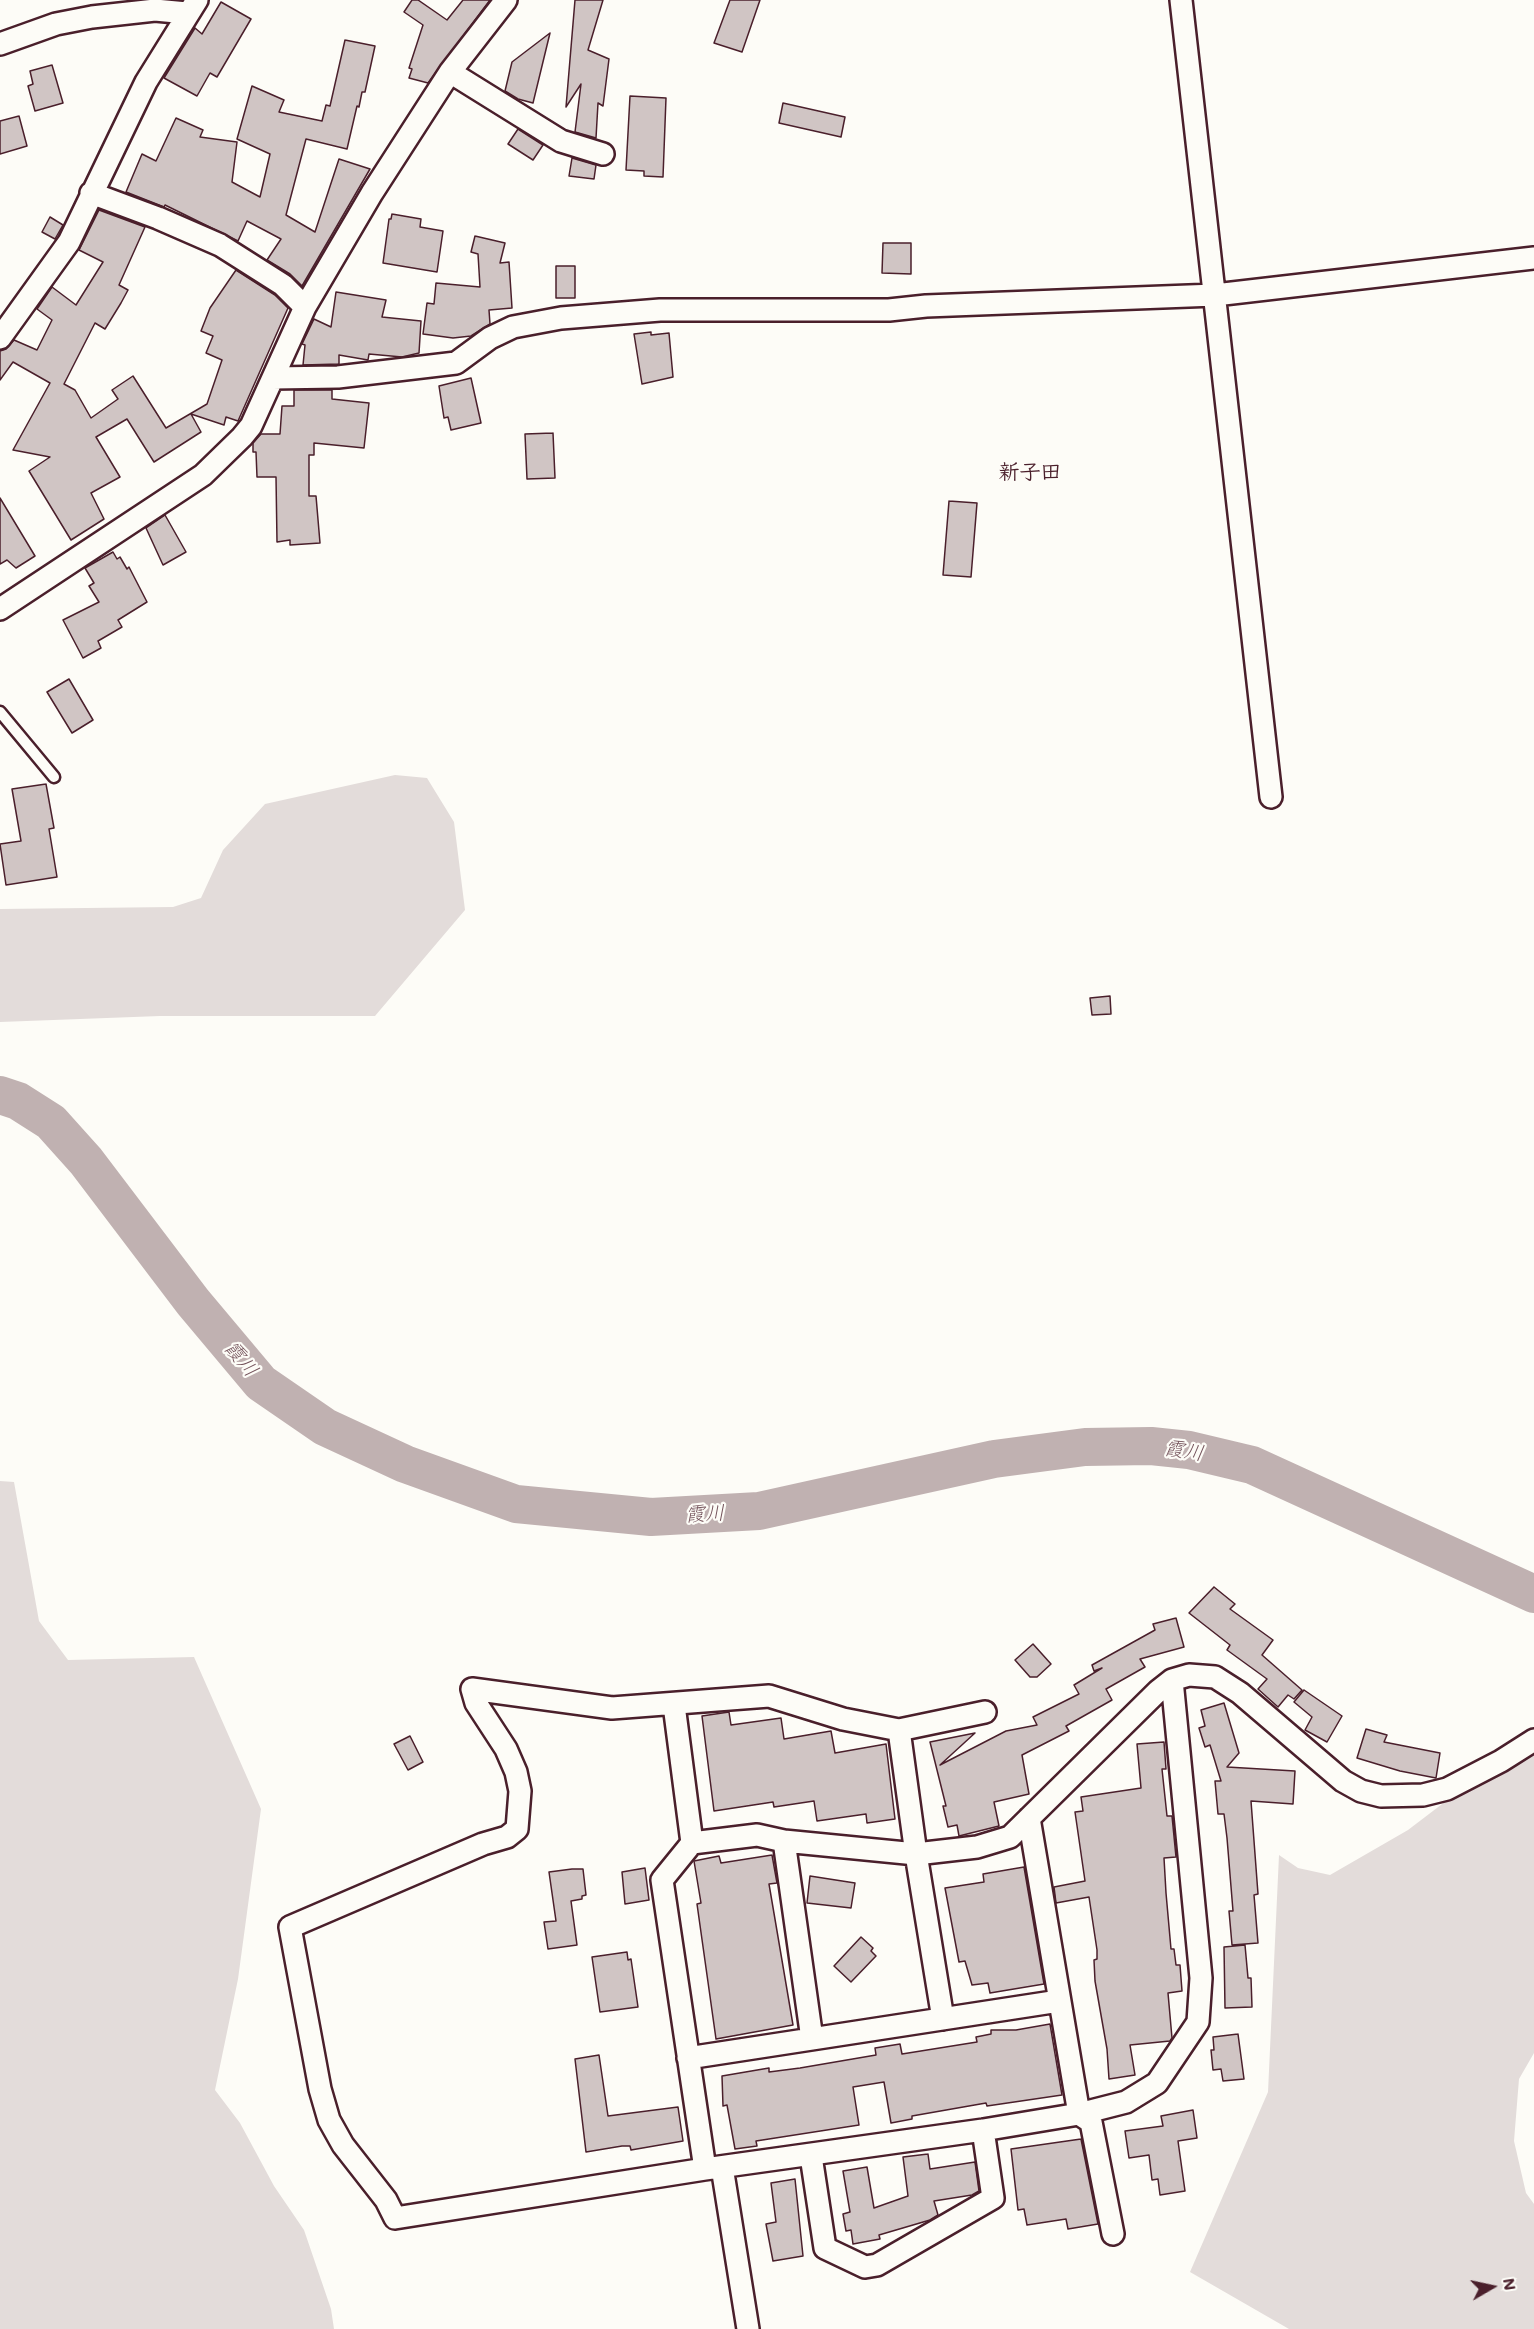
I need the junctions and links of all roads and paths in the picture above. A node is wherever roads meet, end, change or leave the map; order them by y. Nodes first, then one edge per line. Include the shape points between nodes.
1 (506, 0) edge
2 (1181, 0) edge
3 (192, 7) edge
4 (0, 44) edge
5 (450, 72) junction
6 (603, 154) dead end
7 (91, 193) junction
8 (1534, 258) edge
9 (1215, 295) junction
10 (305, 307) junction
11 (0, 338) edge
12 (273, 378) junction
13 (0, 609) edge
14 (0, 712) edge
15 (54, 777) dead end
16 (1271, 797) dead end
17 (1172, 1680) junction
18 (674, 1705) junction
19 (985, 1712) dead end
20 (899, 1730) junction
21 (1534, 1740) edge
22 (1029, 1818) junction
23 (784, 1841) junction
24 (692, 1843) junction
25 (916, 1854) junction
26 (1059, 2001) junction
27 (943, 2019) junction
28 (812, 2039) junction
29 (688, 2058) junction
30 (1079, 2114) junction
31 (983, 2130) junction
32 (811, 2156) junction
33 (714, 2168) junction
34 (1113, 2234) dead end
35 (748, 2329) edge

1 - 5 street
2 - 9 street
3 - 4 street via 92,17 56,24
3 - 7 street via 146,82
5 - 6 street via 561,141
5 - 10 street
7 - 10 street via 220,245 283,285
7 - 11 street via 69,242
8 - 9 street
9 - 12 street via 889,310 660,310 561,318 513,327 489,338 456,363 338,377
9 - 16 street
10 - 12 street
12 - 13 street via 251,426 214,466
14 - 15 lane
17 - 21 street via 1189,1675 1215,1677 1240,1693 1343,1781 1381,1796 1423,1795 1447,1789
17 - 22 street
17 - 30 street via 1201,1978 1198,2022 1157,2083 1126,2102
18 - 20 street via 769,1696 843,1719
18 - 24 street
18 - 33 street via 612,1708 472,1689 516,1772 520,1791 517,1829 507,1837 290,1927 329,2120 395,2218
19 - 20 street
20 - 25 street
22 - 25 street via 1010,1837 977,1847
22 - 26 street
23 - 24 street via 757,1835
23 - 25 street
23 - 28 street
24 - 29 street via 662,1880
25 - 27 street
26 - 27 street
26 - 30 street
27 - 28 street
28 - 29 street
29 - 33 street
30 - 31 street
30 - 34 street via 1091,2122
31 - 32 street
31 - 32 street via 993,2198 877,2265 865,2266 825,2248
32 - 33 street
33 - 35 street

